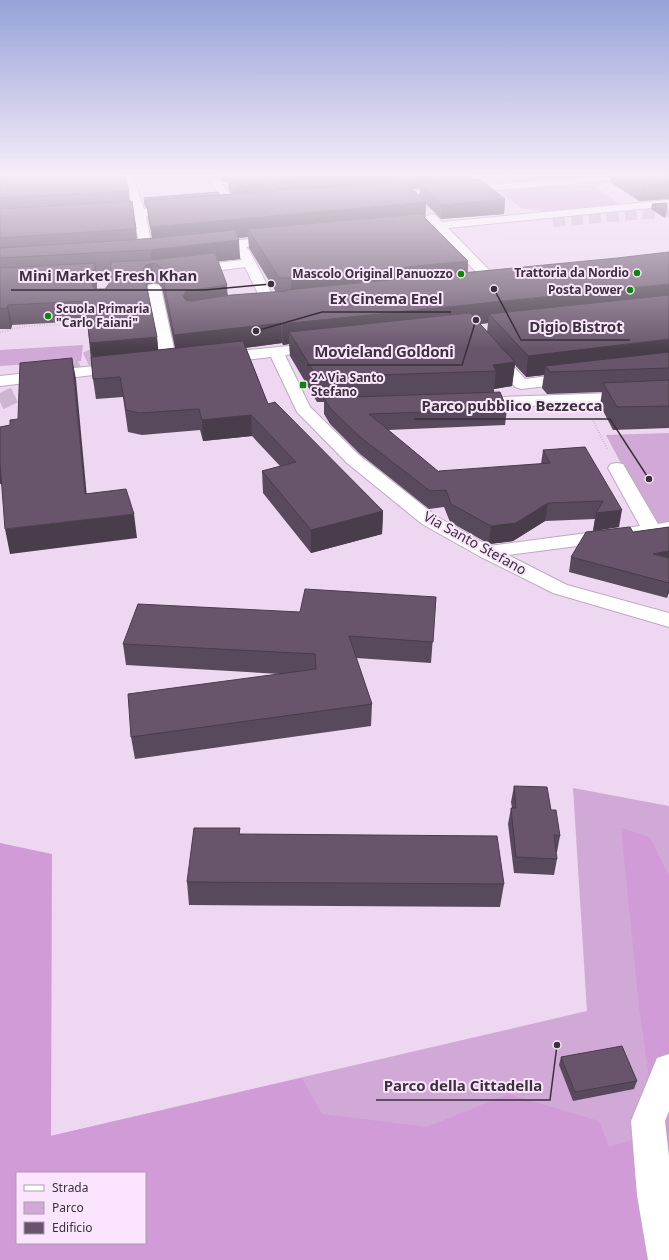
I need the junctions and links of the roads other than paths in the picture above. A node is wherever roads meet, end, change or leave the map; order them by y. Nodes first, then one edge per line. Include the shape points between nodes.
1 (142, 233) edge
2 (446, 233) edge
3 (290, 239) edge
4 (240, 244) junction
5 (194, 248) edge
6 (163, 251) edge
7 (252, 268) junction
8 (182, 271) edge
9 (53, 280) edge
10 (494, 283) edge
11 (267, 299) junction
12 (294, 303) edge
13 (252, 304) edge
14 (484, 342) edge
15 (329, 346) edge
16 (276, 352) junction
17 (206, 359) edge
18 (154, 364) edge
19 (138, 366) edge
20 (591, 376) edge
21 (0, 381) edge
22 (669, 396) edge
23 (458, 404) edge
24 (327, 408) edge
25 (303, 409) junction
26 (617, 468) road end
27 (660, 529) edge
28 (486, 552) junction
29 (669, 620) edge
30 (669, 1069) edge
31 (667, 1260) edge

1 - 6 street via 143,249
2 - 10 street
3 - 4 street
4 - 5 street
4 - 7 street
7 - 8 street
7 - 11 street
9 - 18 street via 105,284 153,281 177,362
11 - 12 street via 275,303
11 - 13 street
14 - 20 street via 521,384
15 - 16 street
16 - 17 street
16 - 25 street, Via Santo Stefano
19 - 21 street
22 - 23 street
24 - 25 street
25 - 28 street, Via Santo Stefano via 353,459 429,520
26 - 27 street
27 - 28 street
28 - 29 street, Via Santo Stefano via 560,589
30 - 31 street via 648,1121 655,1195

